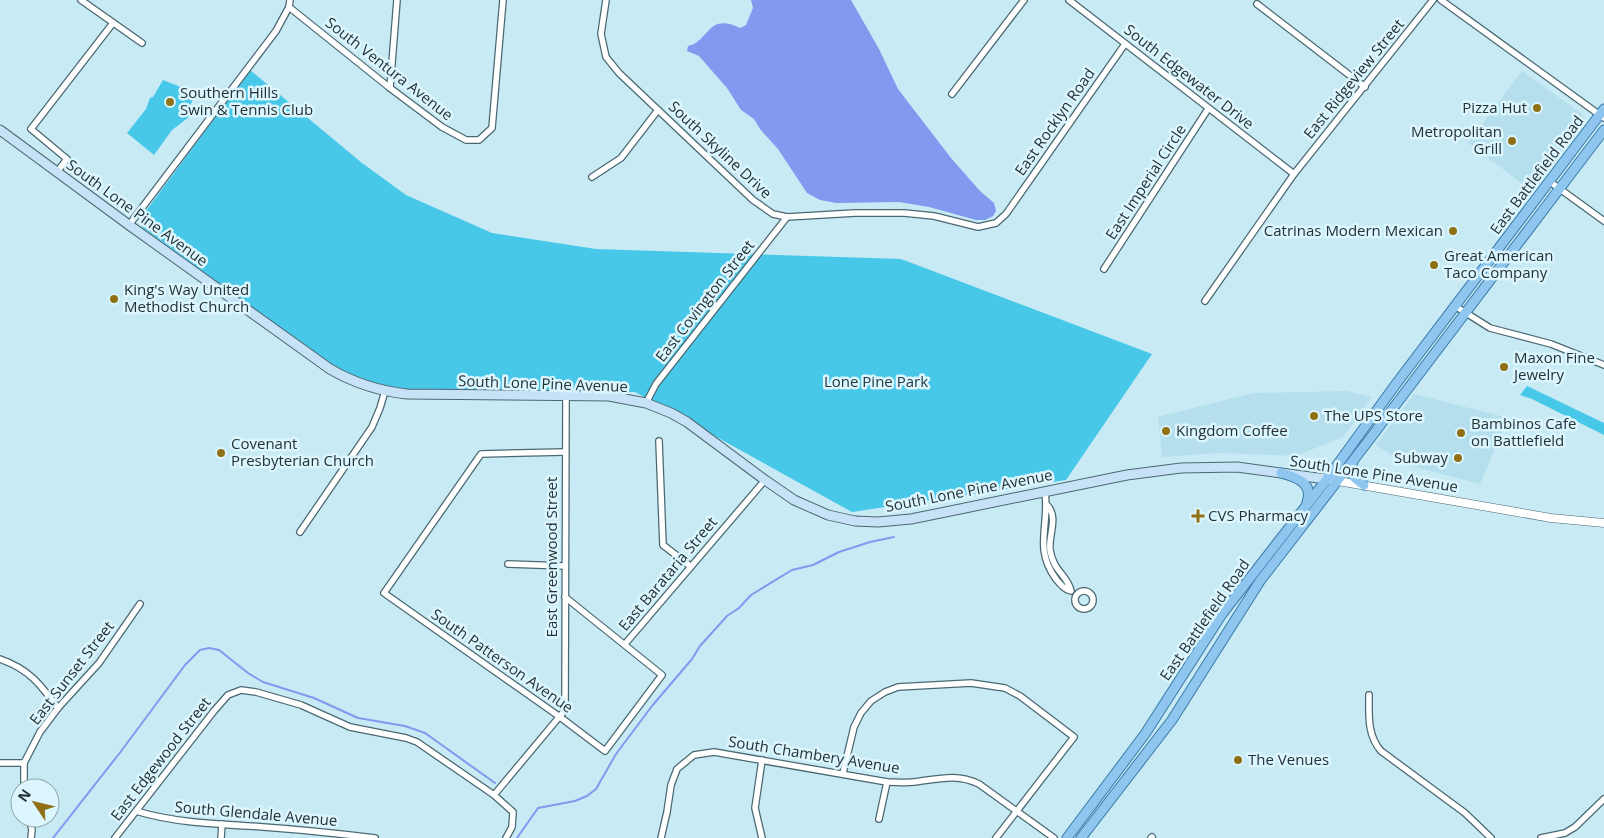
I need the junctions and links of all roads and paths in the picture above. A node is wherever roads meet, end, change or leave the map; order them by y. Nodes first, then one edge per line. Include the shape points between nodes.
1 (81, 0) edge
2 (397, 0) edge
3 (503, 0) edge
4 (606, 0) edge
5 (1024, 0) edge
6 (1069, 0) edge
7 (1433, 0) edge
8 (1441, 0) edge
9 (289, 3) edge
10 (1257, 4) dead end
11 (113, 23) junction
12 (142, 43) dead end
13 (1125, 44) junction
14 (1364, 87) junction
15 (390, 88) junction
16 (952, 94) dead end
17 (1208, 109) junction
18 (658, 110) junction
19 (1603, 114) edge
20 (0, 130) edge
21 (1604, 130) edge
22 (57, 172) junction
23 (1294, 174) junction
24 (592, 177) dead end
25 (1550, 181) junction
26 (1559, 189) junction
27 (1006, 214) joint
28 (787, 217) junction
29 (1604, 221) edge
30 (129, 225) junction
31 (1104, 269) dead end
32 (1205, 300) dead end
33 (1455, 306) junction
34 (1466, 313) junction
35 (1604, 365) edge
36 (385, 391) junction
37 (566, 396) junction
38 (646, 403) junction
39 (659, 441) dead end
40 (565, 452) junction
41 (1355, 458) junction
42 (1281, 473) junction
43 (1327, 479) junction
44 (765, 480) junction
45 (1338, 481) junction
46 (1364, 485) junction
47 (1045, 492) junction
48 (1305, 506) junction
49 (1604, 523) edge
50 (300, 532) dead end
51 (508, 564) dead end
52 (565, 566) junction
53 (690, 566) junction
54 (1074, 593) dead end
55 (565, 596) junction
56 (140, 604) dead end
57 (625, 644) junction
58 (0, 659) edge
59 (1369, 695) dead end
60 (58, 708) junction
61 (560, 717) junction
62 (605, 751) joint
63 (762, 760) junction
64 (0, 763) edge
65 (24, 763) junction
66 (843, 773) junction
67 (24, 778) edge
68 (887, 782) junction
69 (494, 795) junction
70 (1604, 799) edge
71 (136, 811) junction
72 (1016, 812) junction
73 (879, 819) dead end
74 (222, 824) junction
75 (323, 835) edge
76 (115, 838) edge
77 (220, 838) edge
78 (375, 838) edge
79 (506, 838) edge
80 (660, 838) edge
81 (762, 838) edge
82 (996, 838) edge
83 (1054, 838) edge
84 (1067, 838) edge
85 (1081, 838) edge
86 (1492, 838) edge
87 (1541, 838) edge

1 - 11 street
2 - 15 street
3 - 15 street, South Ventura Avenue via 492,128 479,140 466,140 442,127
4 - 18 street, South Skyline Drive via 601,34 606,57
5 - 16 street
6 - 13 street, South Edgewater Drive
7 - 14 street, East Ridgeview Street
8 - 19 street
9 - 15 street, South Ventura Avenue
9 - 30 street via 276,31
10 - 14 street
11 - 12 street
11 - 22 street via 31,129 68,159
13 - 17 street, South Edgewater Drive
13 - 27 street, East Rocklyn Road
14 - 23 street, East Ridgeview Street
17 - 23 street, South Edgewater Drive
17 - 31 street, East Imperial Circle
18 - 24 street via 622,158
18 - 28 street, South Skyline Drive via 753,200 769,212
19 - 25 main road, East Battlefield Road
20 - 22 main road, South Lone Pine Avenue
21 - 26 main road, East Battlefield Road
22 - 30 main road, South Lone Pine Avenue
23 - 32 street, East Ridgeview Street
25 - 26 street
25 - 33 main road, East Battlefield Road
26 - 29 street
26 - 34 main road, East Battlefield Road
27 - 28 street, South Skyline Drive via 996,222 978,227 904,212
28 - 38 street, East Covington Street via 656,384
30 - 36 main road, South Lone Pine Avenue via 330,369
33 - 34 street
33 - 43 main road, East Battlefield Road
34 - 35 street via 1495,330 1550,344
34 - 41 main road, East Battlefield Road
36 - 37 main road, South Lone Pine Avenue via 418,395
36 - 50 street via 368,434
37 - 38 main road, South Lone Pine Avenue via 609,396
37 - 40 street, East Greenwood Street
38 - 44 main road, South Lone Pine Avenue via 687,422
39 - 53 street via 663,546
40 - 52 street, East Greenwood Street
40 - 61 street, South Patterson Avenue via 481,454 384,593
41 - 45 main road, East Battlefield Road
41 - 46 main road via 1352,476
42 - 43 main road, South Lone Pine Avenue
42 - 47 main road, South Lone Pine Avenue via 1237,467 1181,468 1139,472
42 - 48 main road via 1296,477 1308,486
43 - 45 main road, South Lone Pine Avenue
43 - 48 main road, East Battlefield Road
44 - 47 main road, South Lone Pine Avenue via 819,512 866,522 911,519
44 - 53 street, East Barataria Street
45 - 46 street, South Lone Pine Avenue
45 - 85 main road, East Battlefield Road via 1260,580 1172,720
46 - 49 street, South Lone Pine Avenue via 1551,518
47 - 54 street via 1045,510 1049,516 1043,548 1050,570 1066,589
48 - 84 main road, East Battlefield Road via 1222,614 1145,734
51 - 52 street
52 - 55 street, East Greenwood Street
53 - 57 street, East Barataria Street
55 - 57 street
55 - 61 street, East Greenwood Street via 564,710
56 - 60 street, East Sunset Street via 99,663
57 - 62 street, East Barataria Street via 662,676
58 - 60 street via 18,665 41,686
59 - 86 street via 1370,730 1381,751 1465,812
60 - 65 street, East Sunset Street via 40,732
61 - 62 street, South Patterson Avenue
61 - 69 street
63 - 66 street, South Chambery Avenue
63 - 80 street, South Chambery Avenue via 714,752 694,755 676,769
63 - 81 street via 756,808
64 - 65 street
65 - 67 street, East Sunset Street
66 - 68 street, South Chambery Avenue
66 - 72 street via 854,727 871,701 885,692 971,682 1005,688 1074,736
68 - 72 street, South Chambery Avenue via 968,779
68 - 73 street
69 - 71 street, East Edgewood Street via 412,740 350,727 301,704 241,690 228,695 214,711
69 - 79 street via 513,812 512,828
70 - 87 street via 1575,828
71 - 74 street, South Glendale Avenue via 157,818
71 - 76 street, East Edgewood Street
72 - 82 street
72 - 83 street, South Chambery Avenue
74 - 75 street, South Glendale Avenue
74 - 77 street
75 - 78 street, South Glendale Avenue

